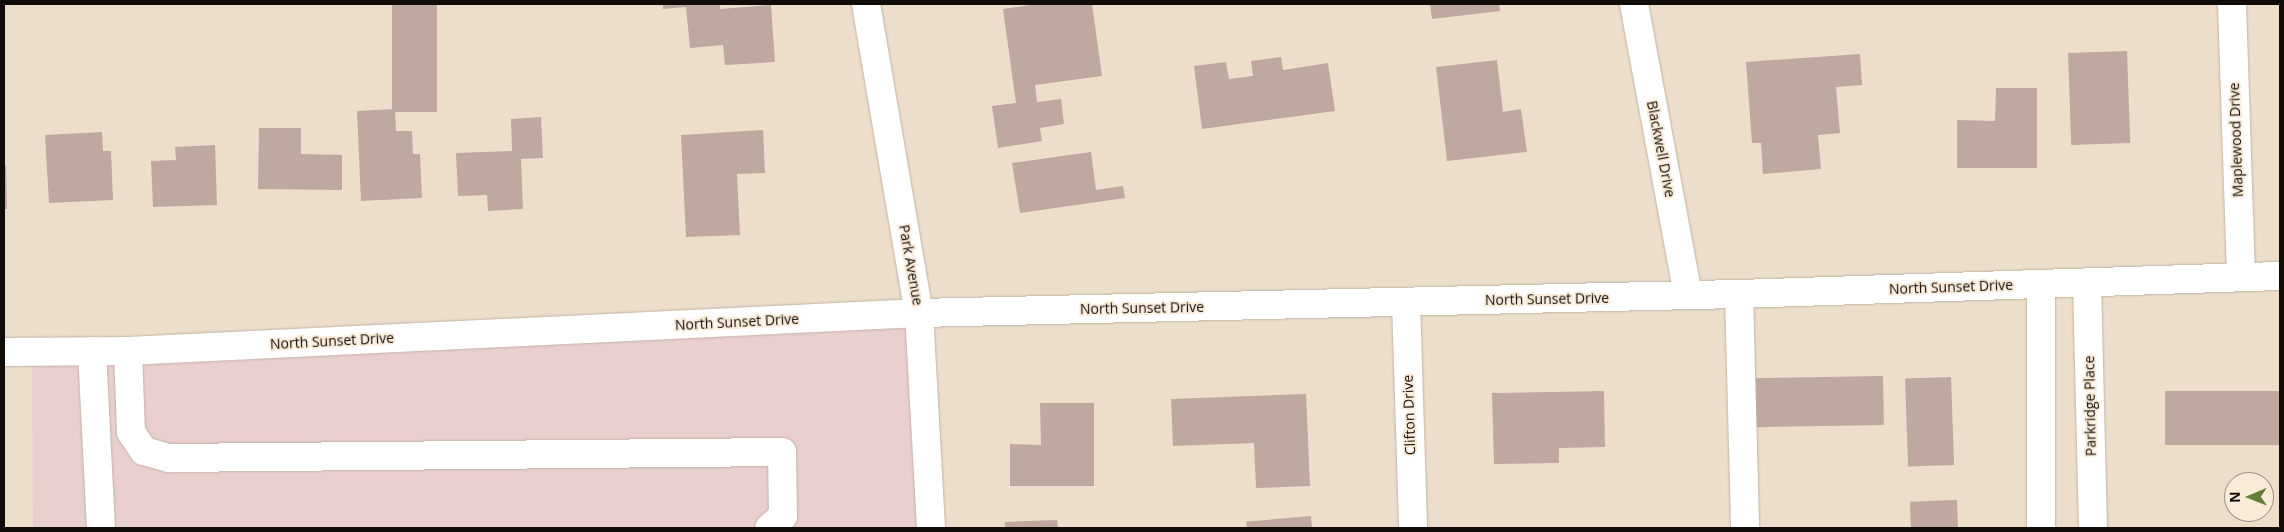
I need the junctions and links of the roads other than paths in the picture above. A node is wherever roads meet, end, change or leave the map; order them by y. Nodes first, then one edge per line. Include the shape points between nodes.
1 (866, 4) edge
2 (1634, 4) edge
3 (2232, 4) edge
4 (2280, 276) edge
5 (2241, 277) junction
6 (2087, 283) junction
7 (2041, 284) junction
8 (1739, 294) junction
9 (1688, 295) junction
10 (1406, 302) junction
11 (919, 313) junction
12 (92, 351) junction
13 (128, 351) junction
14 (4, 352) edge
15 (101, 528) edge
16 (769, 528) edge
17 (930, 528) edge
18 (1413, 528) edge
19 (1745, 528) edge
20 (2041, 528) edge
21 (2093, 528) edge

1 - 11 main road, Park Avenue
2 - 9 main road, Blackwell Drive
3 - 5 main road, Maplewood Drive
4 - 5 main road, North Sunset Drive
5 - 6 main road, North Sunset Drive
6 - 7 main road, North Sunset Drive
6 - 21 main road, Parkridge Place
7 - 8 main road, North Sunset Drive
7 - 20 main road
8 - 9 main road, North Sunset Drive
8 - 19 main road
9 - 10 main road, North Sunset Drive
10 - 11 main road, North Sunset Drive
10 - 18 main road, Clifton Drive
11 - 13 main road, North Sunset Drive
11 - 17 main road, Park Avenue
12 - 13 main road, North Sunset Drive
12 - 14 main road, North Sunset Drive
12 - 15 main road
13 - 16 main road via 132,432 144,451 160,456 782,452 783,516

